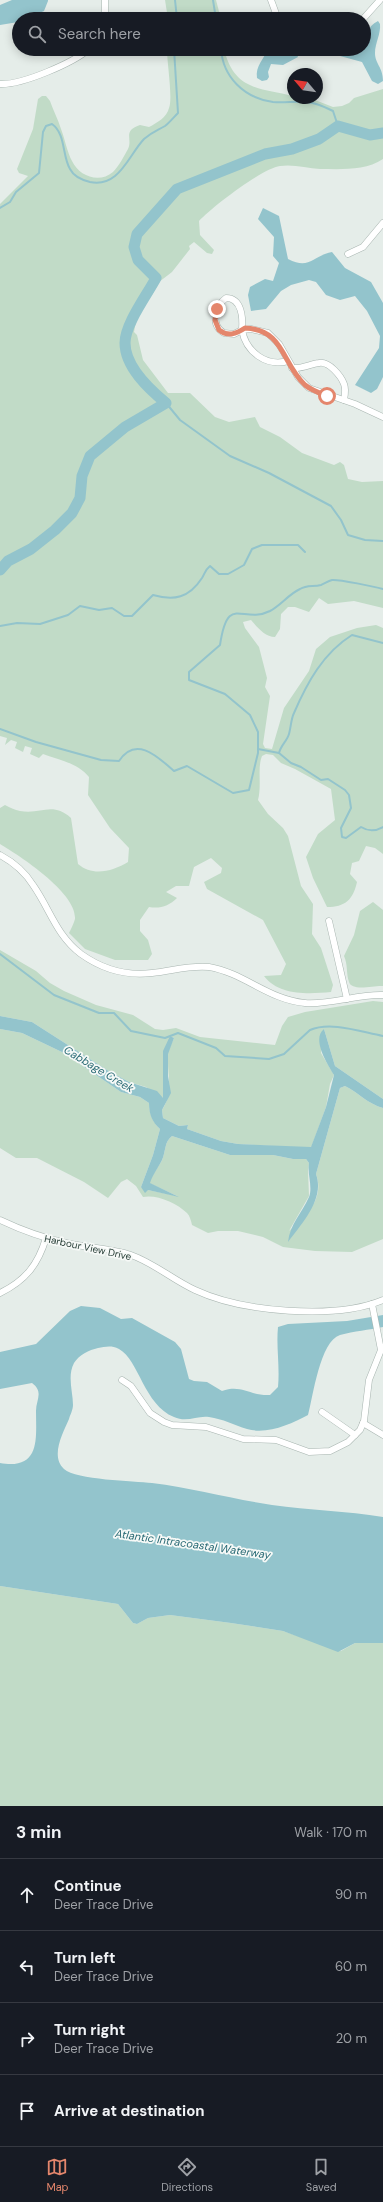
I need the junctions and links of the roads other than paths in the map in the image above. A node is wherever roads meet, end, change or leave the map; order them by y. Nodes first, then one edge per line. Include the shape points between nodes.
1 (105, 0) edge
2 (271, 0) edge
3 (380, 0) edge
4 (105, 12) edge
5 (275, 12) edge
6 (369, 12) edge
7 (79, 56) edge
8 (0, 84) edge
9 (383, 223) edge
10 (348, 254) dead end
11 (242, 330) junction
12 (288, 361) junction
13 (292, 368) junction
14 (344, 400) junction
15 (383, 417) edge
16 (0, 855) edge
17 (329, 921) dead end
18 (383, 995) edge
19 (346, 999) junction
20 (0, 1220) edge
21 (46, 1238) junction
22 (0, 1293) edge
23 (383, 1300) edge
24 (372, 1304) junction
25 (122, 1380) dead end
26 (322, 1412) dead end
27 (363, 1423) junction
28 (355, 1435) junction
29 (383, 1435) edge

1 - 4 street
2 - 5 street
3 - 6 street
7 - 8 street via 24,80
9 - 10 street via 363,247
11 - 11 street via 239,304 233,299 226,298 216,314 217,328 230,335
11 - 12 street via 251,329 268,333 279,344
11 - 12 street via 243,336 258,357 274,362
12 - 13 street
13 - 14 street via 309,388
13 - 14 street via 326,364 336,371 344,385
14 - 15 street
16 - 19 street via 19,868 33,884 63,937 80,953 100,965 121,972 142,974 188,967 209,967 231,973 284,999 307,1003
17 - 19 street
18 - 19 street
20 - 21 street, Harbour View Drive
21 - 22 street via 38,1260 30,1271 20,1282
21 - 24 street, Harbour View Drive via 132,1256 195,1290 238,1304 305,1311
23 - 24 street, Harbour View Drive
24 - 27 street via 381,1350 369,1380 367,1412
25 - 28 street via 150,1413 172,1425 206,1427 243,1439 276,1440 318,1453 338,1448
26 - 28 street
27 - 28 street
27 - 29 street

